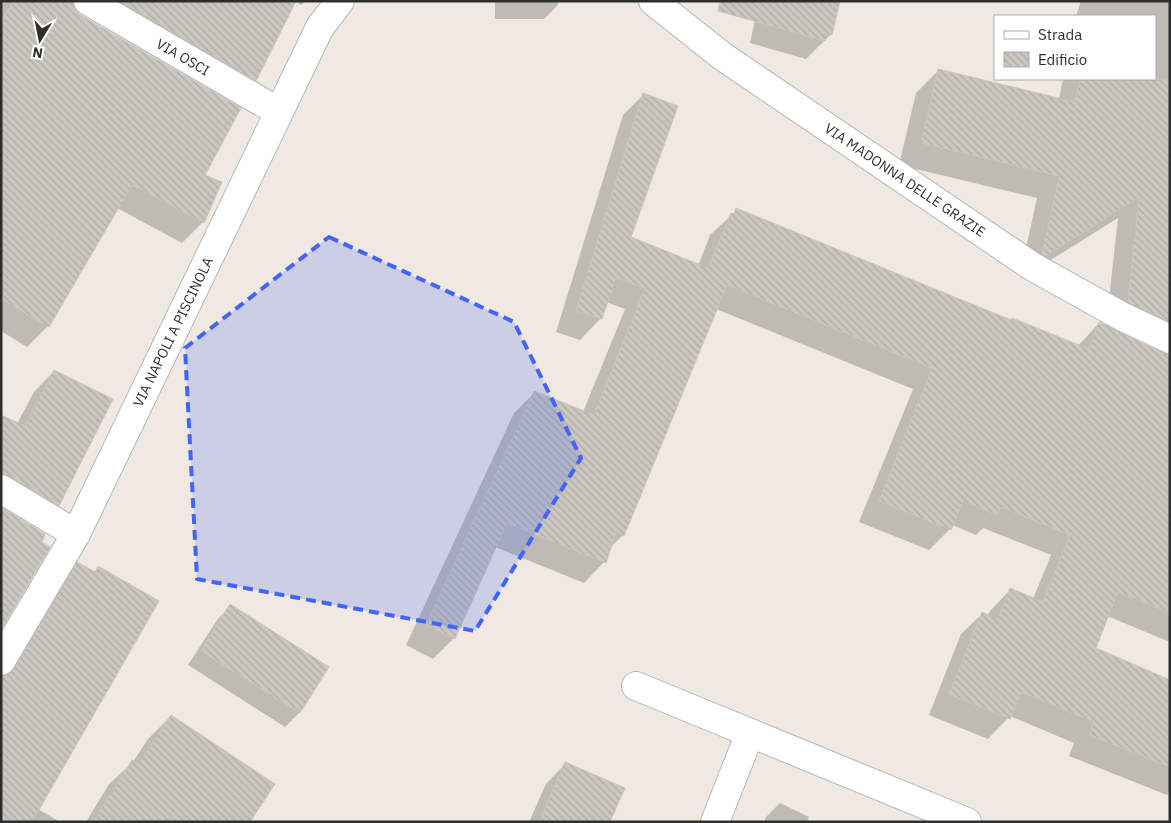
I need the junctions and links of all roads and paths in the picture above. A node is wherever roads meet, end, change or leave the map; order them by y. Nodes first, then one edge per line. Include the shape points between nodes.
1 (88, 1) edge
2 (340, 1) edge
3 (653, 1) edge
4 (279, 112) junction
5 (1170, 339) edge
6 (1, 489) edge
7 (76, 534) junction
8 (1, 661) edge
9 (636, 686) dead end
10 (750, 733) junction
11 (715, 822) edge
12 (967, 822) edge

1 - 4 street, VIA OSCI
2 - 4 street, VIA NAPOLI A PISCINOLA via 320,27
3 - 5 street, VIA MADONNA DELLE GRAZIE via 722,56 1033,268
4 - 7 street, VIA NAPOLI A PISCINOLA
6 - 7 street
7 - 8 street, VIA NAPOLI A PISCINOLA
9 - 10 street
10 - 11 street
10 - 12 street

